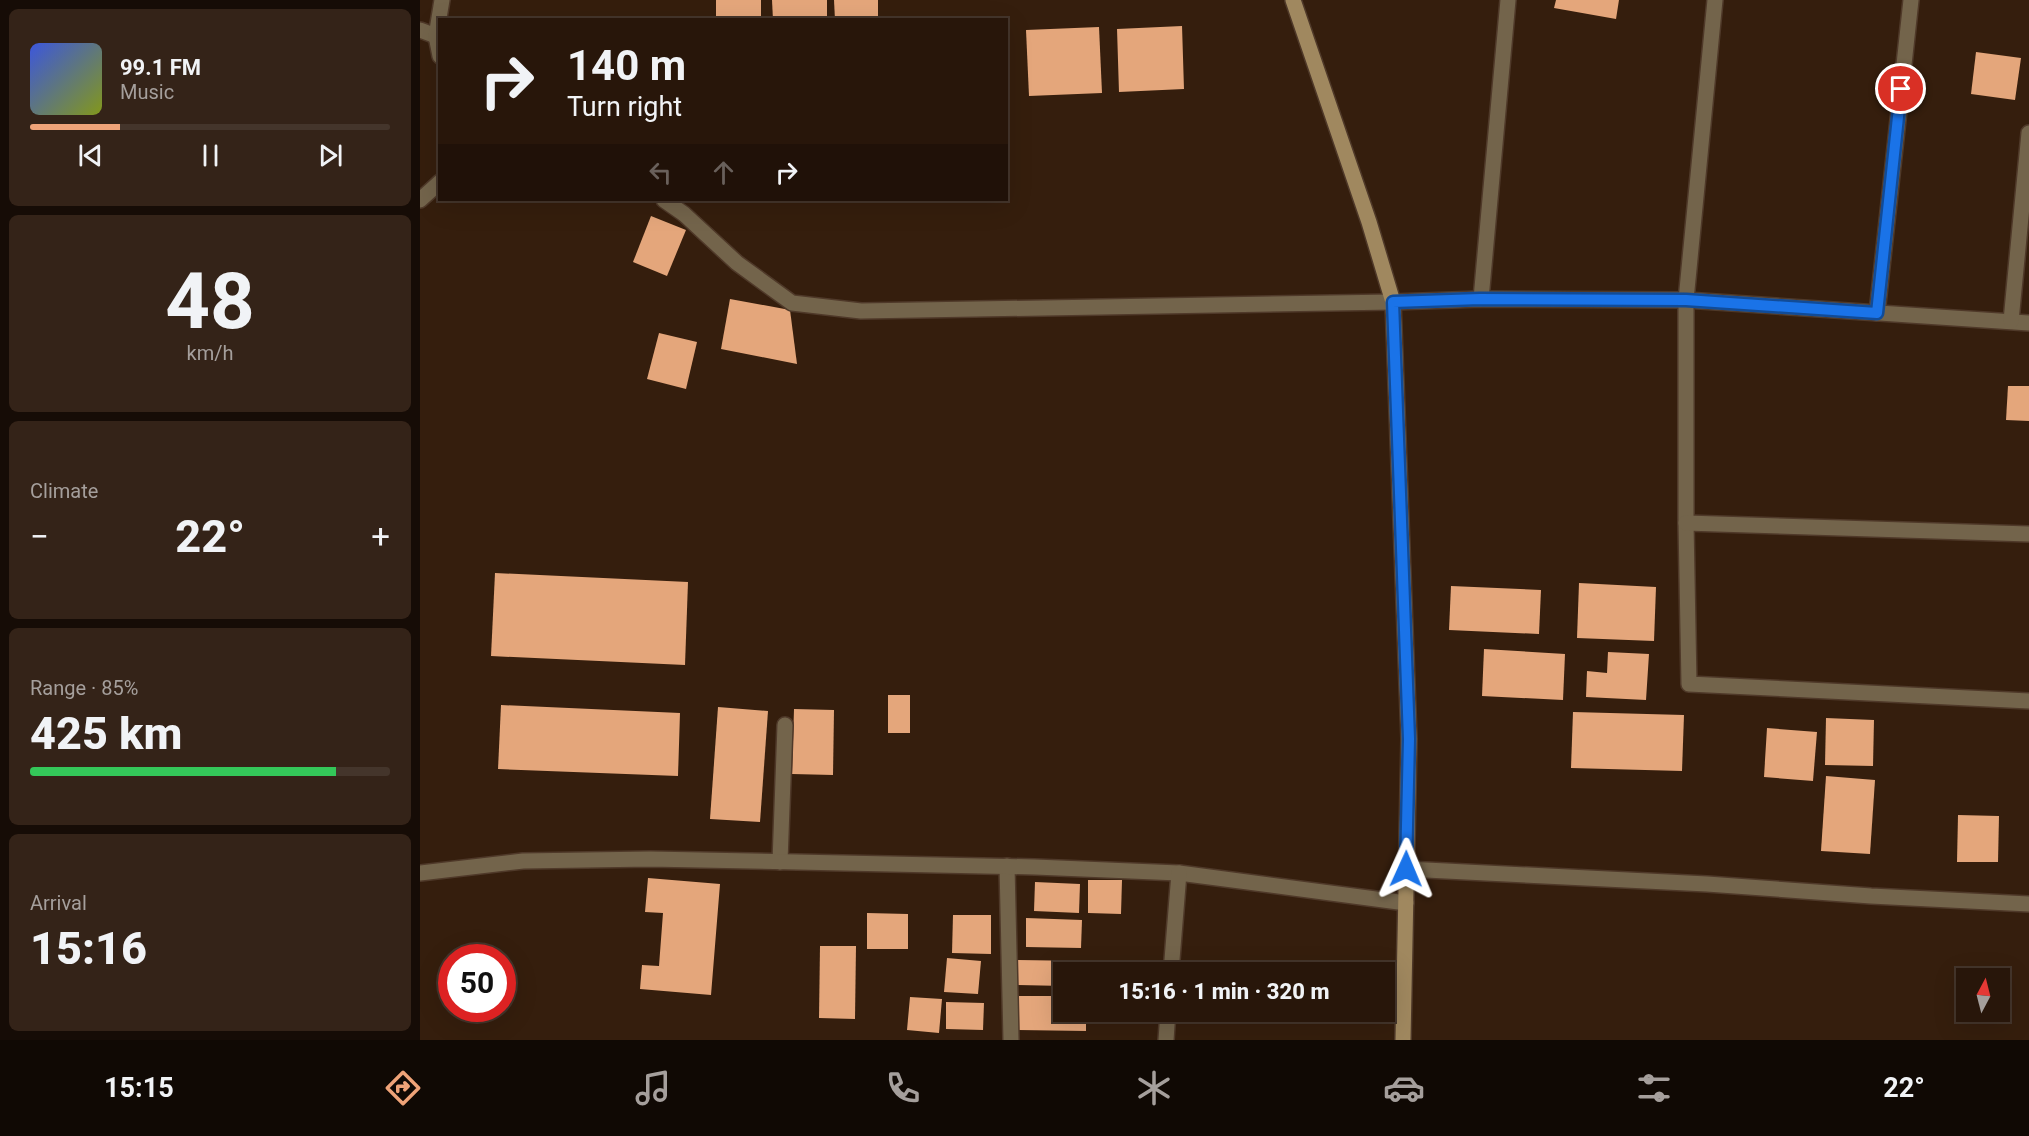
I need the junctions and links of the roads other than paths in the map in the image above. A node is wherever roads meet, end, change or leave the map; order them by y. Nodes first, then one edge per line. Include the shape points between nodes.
1 (442, 0) edge
2 (1293, 0) edge
3 (1508, 0) edge
4 (1715, 0) edge
5 (1911, 0) edge
6 (439, 18) edge
7 (438, 24) edge
8 (420, 30) edge
9 (436, 36) junction
10 (438, 46) edge
11 (2029, 133) edge
12 (438, 184) edge
13 (420, 200) edge
14 (665, 201) edge
15 (1480, 299) junction
16 (1686, 300) junction
17 (1393, 302) junction
18 (1877, 313) junction
19 (2011, 321) junction
20 (2029, 323) edge
21 (1686, 523) junction
22 (2029, 534) edge
23 (2029, 701) edge
24 (785, 725) dead end
25 (780, 862) junction
26 (1007, 866) junction
27 (1406, 869) junction
28 (420, 873) edge
29 (1179, 873) junction
30 (1406, 903) junction
31 (2029, 904) edge
32 (1172, 962) edge
33 (1167, 1022) edge
34 (1011, 1040) edge
35 (1166, 1040) edge
36 (1403, 1040) edge

1 - 6 street
2 - 17 main road
3 - 15 street
4 - 16 street
5 - 18 street
7 - 9 street
8 - 9 street
9 - 10 street
11 - 19 street
12 - 13 street
14 - 17 street via 737,263 792,303 861,311
15 - 16 street
15 - 17 street
16 - 18 street
16 - 21 street
17 - 27 main road via 1409,739
18 - 19 street
19 - 20 street
21 - 22 street
21 - 23 street via 1689,684
24 - 25 street
25 - 26 street
25 - 28 street via 523,861
26 - 29 street
26 - 34 street
27 - 30 main road
27 - 31 street
29 - 30 street
29 - 32 street
30 - 36 main road
33 - 35 street

